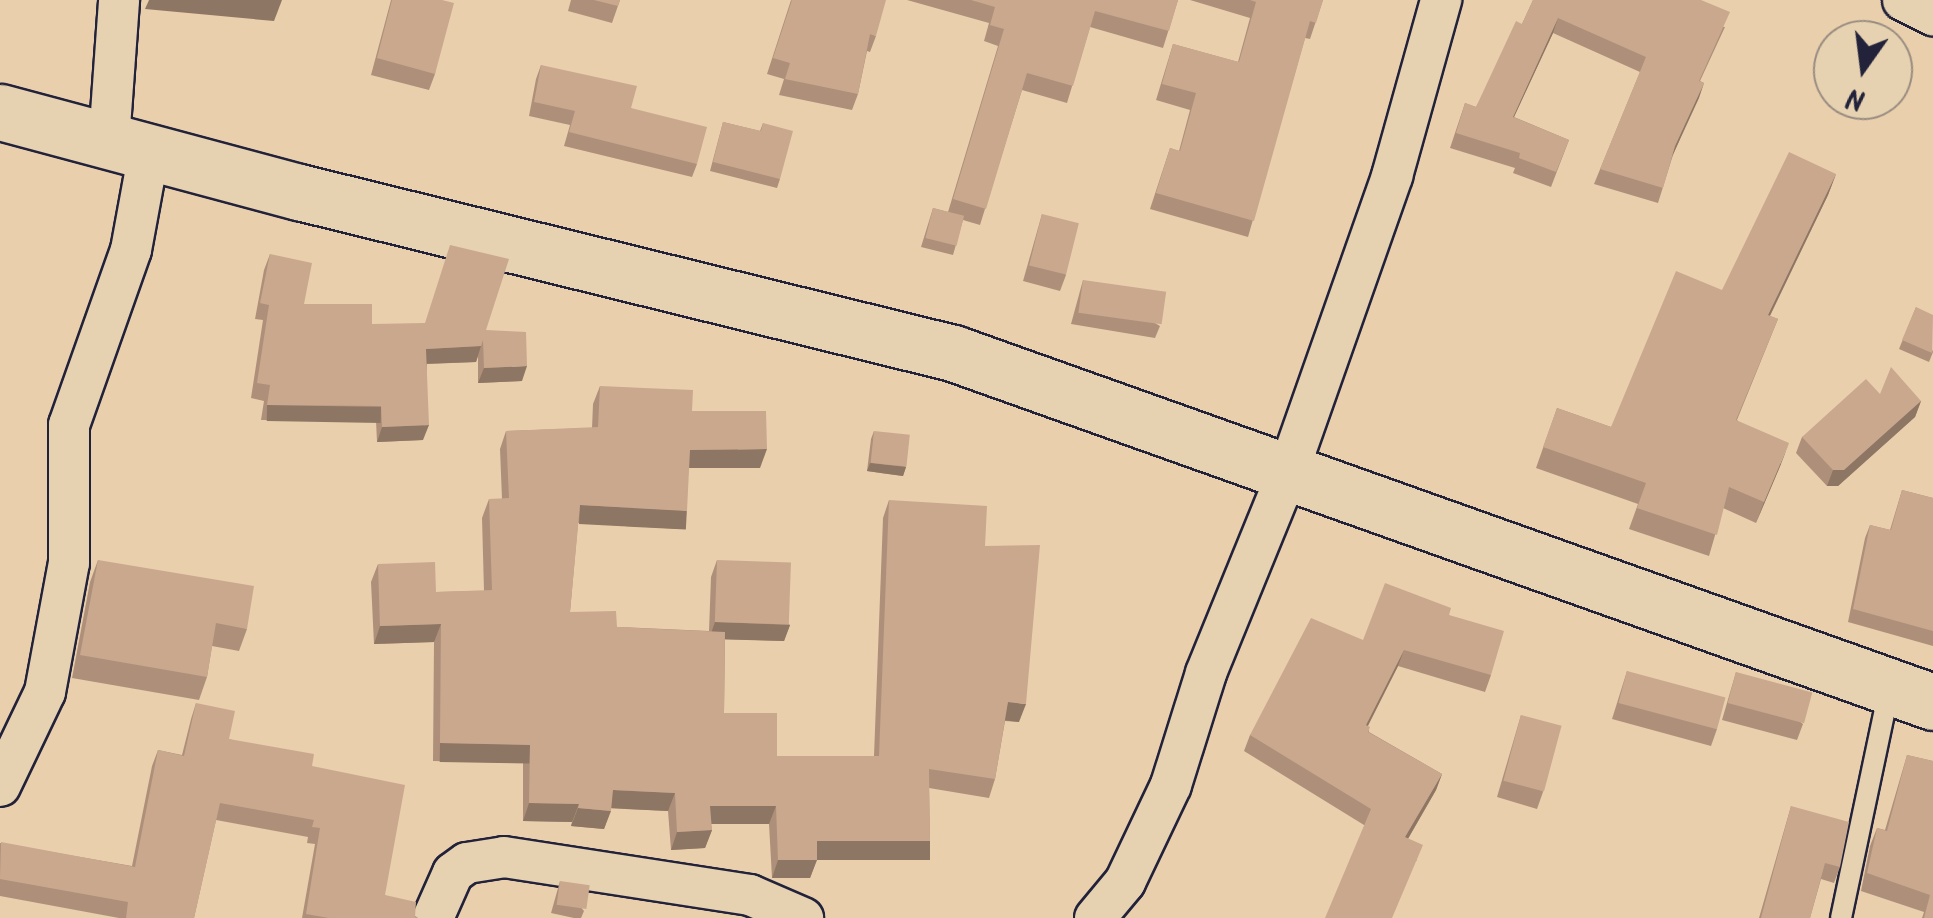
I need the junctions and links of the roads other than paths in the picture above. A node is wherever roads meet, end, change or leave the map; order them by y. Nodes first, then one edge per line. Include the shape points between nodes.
1 (120, 0) edge
2 (1440, 0) edge
3 (1903, 0) edge
4 (1933, 15) edge
5 (0, 112) edge
6 (129, 146) junction
7 (1288, 472) junction
8 (1911, 695) edge
9 (0, 786) edge
10 (433, 918) edge
11 (803, 918) edge
12 (1095, 918) edge
13 (1841, 918) edge

1 - 6 street
2 - 7 street via 1392,176
3 - 4 street
5 - 6 street
6 - 7 street via 953,353
6 - 9 street via 132,250 70,425 70,563 44,692
7 - 8 street
7 - 12 street via 1206,673 1171,784 1125,882
8 - 13 lane
10 - 11 street via 453,873 467,863 504,857 750,896

